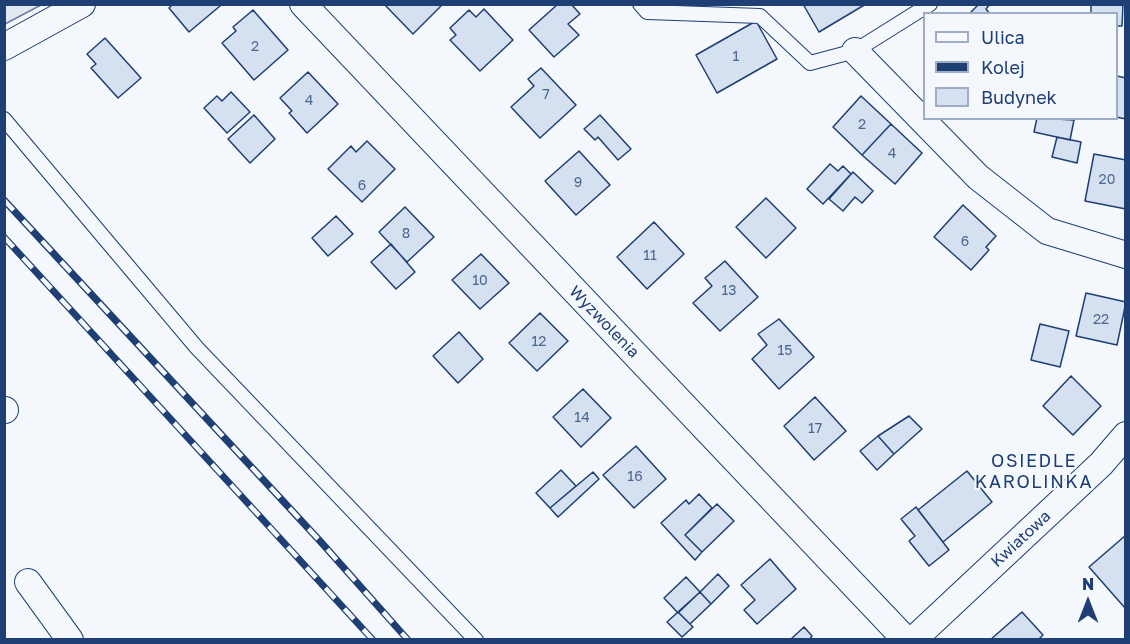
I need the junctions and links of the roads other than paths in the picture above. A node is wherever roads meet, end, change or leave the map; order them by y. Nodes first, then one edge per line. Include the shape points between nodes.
1 (82, 4) edge
2 (303, 4) edge
3 (640, 4) edge
4 (930, 4) edge
5 (4, 47) edge
6 (855, 51) junction
7 (4, 119) edge
8 (1125, 255) edge
9 (1125, 435) edge
10 (28, 582) dead end
11 (70, 639) edge
12 (476, 639) edge
13 (906, 639) edge
14 (913, 639) edge

1 - 5 street
2 - 13 street, Wyzwolenia
3 - 6 lane via 647,12 760,16 810,63
4 - 6 lane
6 - 8 street via 978,177 1047,231
7 - 12 lane via 197,348
9 - 14 street, Kwiatowa via 1101,464
10 - 11 street

